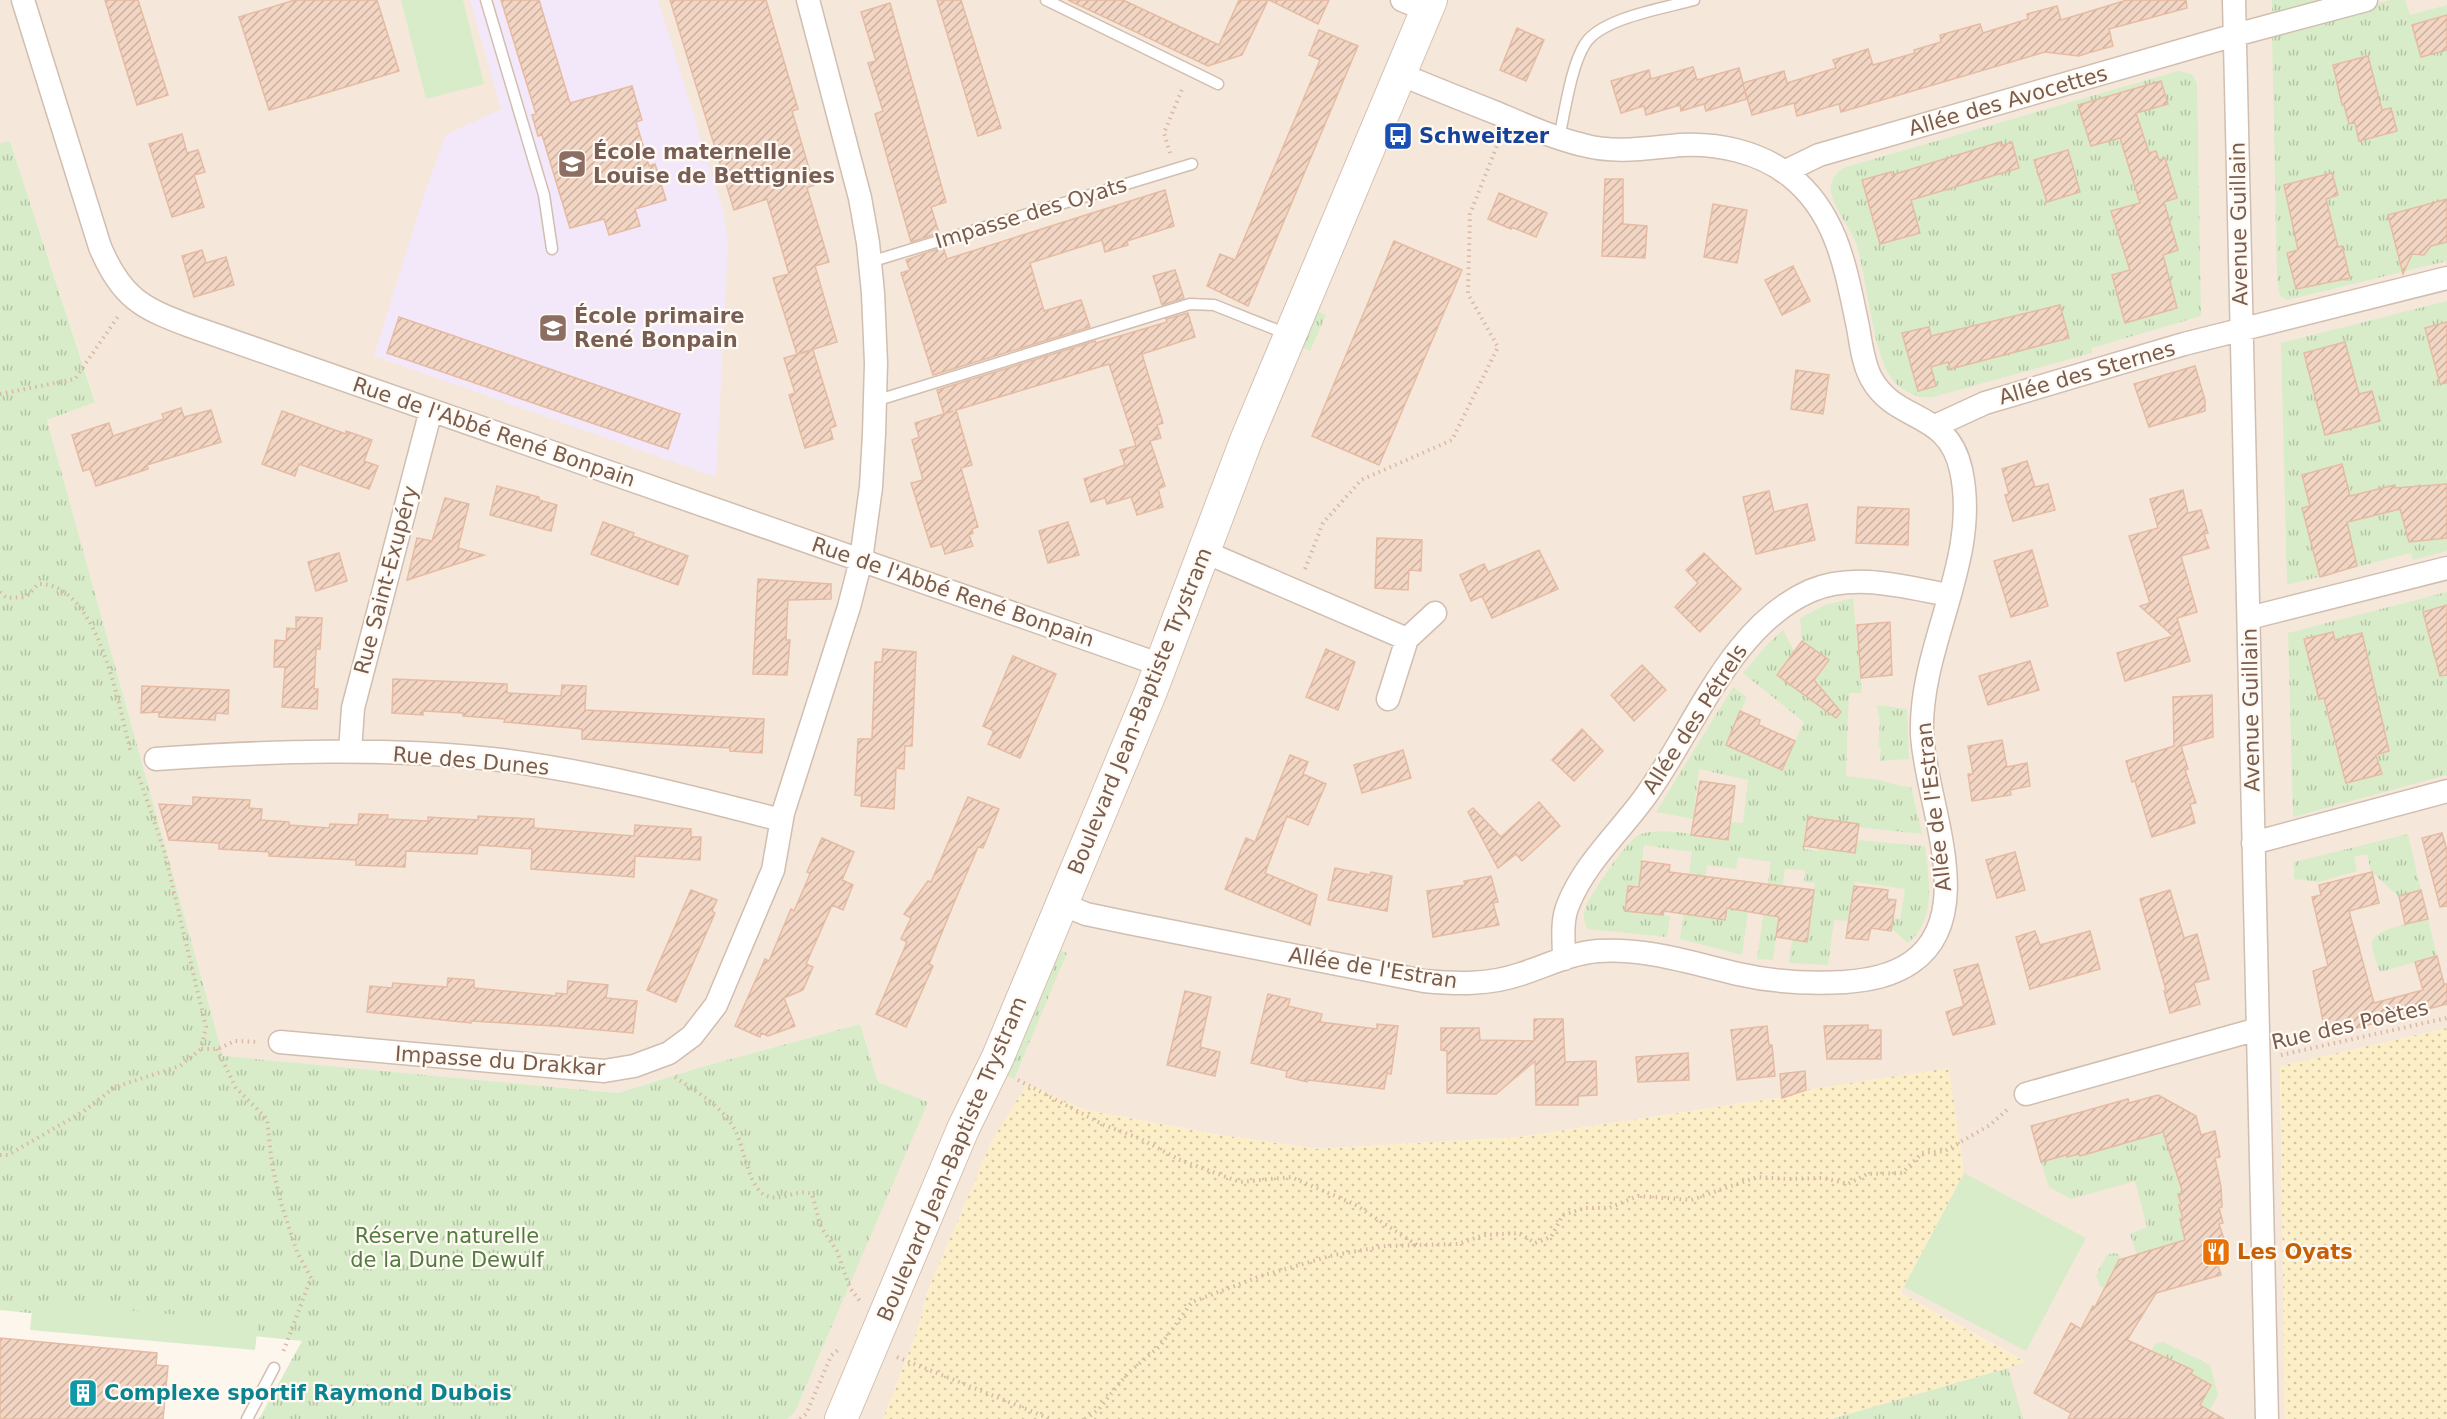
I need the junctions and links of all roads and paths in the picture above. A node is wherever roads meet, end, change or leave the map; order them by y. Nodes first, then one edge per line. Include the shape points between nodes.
1 (23, 0) edge
2 (486, 0) edge
3 (1046, 0) edge
4 (1694, 0) edge
5 (2234, 0) edge
6 (2366, 0) edge
7 (812, 1) edge
8 (1420, 3) edge
9 (2235, 35) junction
10 (1190, 70) junction
11 (1400, 74) junction
12 (1218, 84) dead end
13 (1508, 118) junction
14 (1559, 138) junction
15 (1192, 164) dead end
16 (1175, 169) junction
17 (1784, 171) junction
18 (552, 249) dead end
19 (870, 262) junction
20 (2447, 278) edge
21 (132, 297) junction
22 (2242, 329) junction
23 (1290, 335) junction
24 (0, 394) edge
25 (875, 401) junction
26 (431, 410) junction
27 (1935, 426) junction
28 (1204, 552) junction
29 (861, 560) junction
30 (2447, 568) edge
31 (1297, 591) junction
32 (0, 592) edge
33 (1949, 595) junction
34 (1435, 613) dead end
35 (2249, 618) junction
36 (1407, 639) junction
37 (1161, 665) junction
38 (1388, 699) dead end
39 (350, 752) junction
40 (145, 762) junction
41 (2447, 791) edge
42 (781, 820) junction
43 (2253, 843) junction
44 (1062, 904) junction
45 (1564, 959) junction
46 (2447, 1018) edge
47 (2258, 1029) junction
48 (280, 1042) joint
49 (201, 1048) junction
50 (217, 1049) junction
51 (2259, 1060) junction
52 (652, 1061) junction
53 (1017, 1080) dead end
54 (2025, 1094) joint
55 (0, 1155) edge
56 (1417, 1245) junction
57 (876, 1334) junction
58 (274, 1368) joint
59 (247, 1419) edge
60 (841, 1419) edge
61 (1051, 1419) edge
62 (1085, 1419) edge
63 (2267, 1419) edge

1 - 21 street, Rue de l'Abbé René Bonpain via 100,248 115,279
2 - 18 lane via 544,195
3 - 10 lane
4 - 14 lane via 1607,25 1592,36 1577,64
5 - 9 street, Avenue Guillain
6 - 9 street, Allée des Avocettes
7 - 19 street, Impasse du Drakkar via 860,198
8 - 11 street, Boulevard Jean-Baptiste Trystram
9 - 17 street, Allée des Avocettes via 1819,155
9 - 22 street, Avenue Guillain
10 - 12 lane
10 - 16 path via 1164,133
11 - 13 street, Allée de l'Estran
11 - 23 street, Boulevard Jean-Baptiste Trystram
13 - 14 street, Allée de l'Estran
13 - 31 path via 1470,214 1467,294 1498,346 1452,440 1361,480 1323,523
14 - 17 street, Allée de l'Estran via 1615,150 1716,146 1759,158
15 - 16 lane, Impasse des Oyats
16 - 19 lane, Impasse des Oyats
17 - 27 street, Allée de l'Estran via 1811,196 1834,233 1873,382 1895,405
19 - 25 street, Impasse du Drakkar
20 - 22 street, Allée des Sternes
21 - 24 path via 75,379
21 - 26 street, Rue de l'Abbé René Bonpain via 190,326
22 - 27 street, Allée des Sternes via 1985,403
22 - 35 street, Avenue Guillain
23 - 25 lane via 1214,305 1190,304
23 - 28 street, Boulevard Jean-Baptiste Trystram
25 - 29 street, Impasse du Drakkar via 871,487
26 - 29 street, Rue de l'Abbé René Bonpain
26 - 39 street, Rue Saint-Exupéry via 355,700
27 - 33 street, Allée de l'Estran via 1956,453 1964,486 1963,530
28 - 31 street
28 - 37 street, Boulevard Jean-Baptiste Trystram
29 - 37 street, Rue de l'Abbé René Bonpain
29 - 42 street, Impasse du Drakkar
30 - 35 street
31 - 36 street
32 - 40 path via 7,598 26,597 38,584 50,584 70,596 103,649
33 - 45 street, Allée des Pétrels via 1866,582 1833,584 1797,598 1755,631 1728,663 1653,786 1581,879 1564,916
33 - 45 street, Allée de l'Estran via 1922,720 1946,894 1938,930 1918,957 1884,976 1822,983 1746,976 1647,952 1594,951
34 - 36 street
35 - 43 street, Avenue Guillain
36 - 38 street
37 - 44 street, Boulevard Jean-Baptiste Trystram
39 - 40 street, Rue des Dunes via 254,752
39 - 42 street, Rue des Dunes via 415,753 568,770
40 - 49 path via 206,1027
41 - 43 street
42 - 52 street, Impasse du Drakkar via 773,870 716,1005 692,1036
43 - 47 street, Avenue Guillain
44 - 45 street, Allée de l'Estran via 1095,916 1424,981 1496,981
44 - 57 street, Boulevard Jean-Baptiste Trystram
46 - 51 path, Rue des Poètes
47 - 51 street, Avenue Guillain
47 - 54 street
48 - 50 path via 235,1041
48 - 52 street, Impasse du Drakkar via 596,1071
49 - 50 path
49 - 55 path via 180,1066 114,1087 84,1111 8,1155
50 - 58 path via 236,1088 267,1119 281,1203 297,1252 311,1278
51 - 63 street, Avenue Guillain
52 - 57 path via 726,1115 761,1193 771,1197 804,1191 812,1194 821,1227 837,1251 850,1288
53 - 56 path via 1180,1160 1240,1182 1290,1177 1354,1204
54 - 56 path via 1990,1125 1945,1151 1922,1153 1902,1173 1867,1174 1848,1184 1824,1178 1757,1177 1691,1200 1638,1196 1609,1208 1585,1208 1563,1215 1551,1237 1535,1243 1519,1233 1484,1235 1458,1244
56 - 62 path via 1334,1255 1270,1273 1192,1302 1160,1346
57 - 60 street, Boulevard Jean-Baptiste Trystram
57 - 61 path via 905,1361
58 - 59 lane

